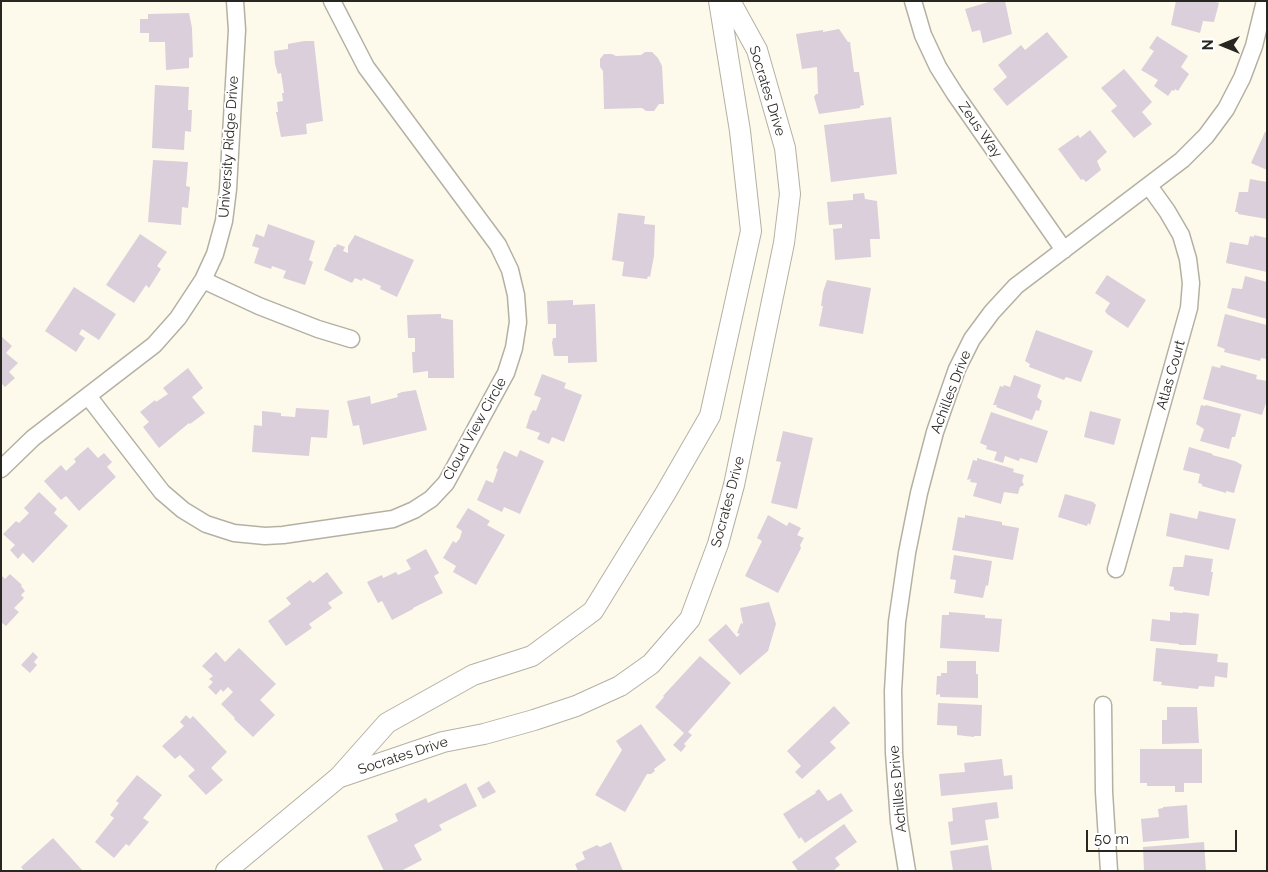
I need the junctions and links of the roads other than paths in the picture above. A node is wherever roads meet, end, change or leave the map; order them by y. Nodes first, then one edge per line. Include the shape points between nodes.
1 (236, 1) edge
2 (332, 1) edge
3 (719, 1) edge
4 (730, 1) edge
5 (913, 1) edge
6 (1266, 1) edge
7 (1149, 186) junction
8 (1064, 250) junction
9 (203, 280) junction
10 (351, 339) dead end
11 (88, 396) junction
12 (3, 465) edge
13 (1116, 569) dead end
14 (1103, 705) dead end
15 (338, 777) junction
16 (226, 871) edge
17 (907, 871) edge
18 (1109, 871) edge

1 - 9 street, University Ridge Drive via 228,189 222,229
2 - 11 street, Cloud View Circle via 366,68 498,245 510,270 516,294 518,322 506,373 446,483 431,499 393,518 283,535 234,533 206,524 162,492
3 - 15 street, Socrates Drive via 740,131 751,231 710,416 593,611 532,656 473,675 387,722
4 - 15 street, Socrates Drive via 757,50 784,148 790,194 784,243 734,485 718,544 690,619 651,664 620,686 576,706 484,734 443,742
5 - 8 street, Zeus Way via 923,35 954,94
6 - 7 street, Achilles Drive via 1254,46 1226,108 1206,136
7 - 8 street, Achilles Drive
7 - 13 street, Atlas Court via 1181,235 1191,283 1190,308
8 - 17 street, Achilles Drive via 1016,286 972,339 935,432 919,492 906,553 893,690 894,754
9 - 10 street via 258,306
9 - 11 street, University Ridge Drive via 178,318 154,344
11 - 12 street, University Ridge Drive
14 - 18 street
15 - 16 street, Socrates Drive

